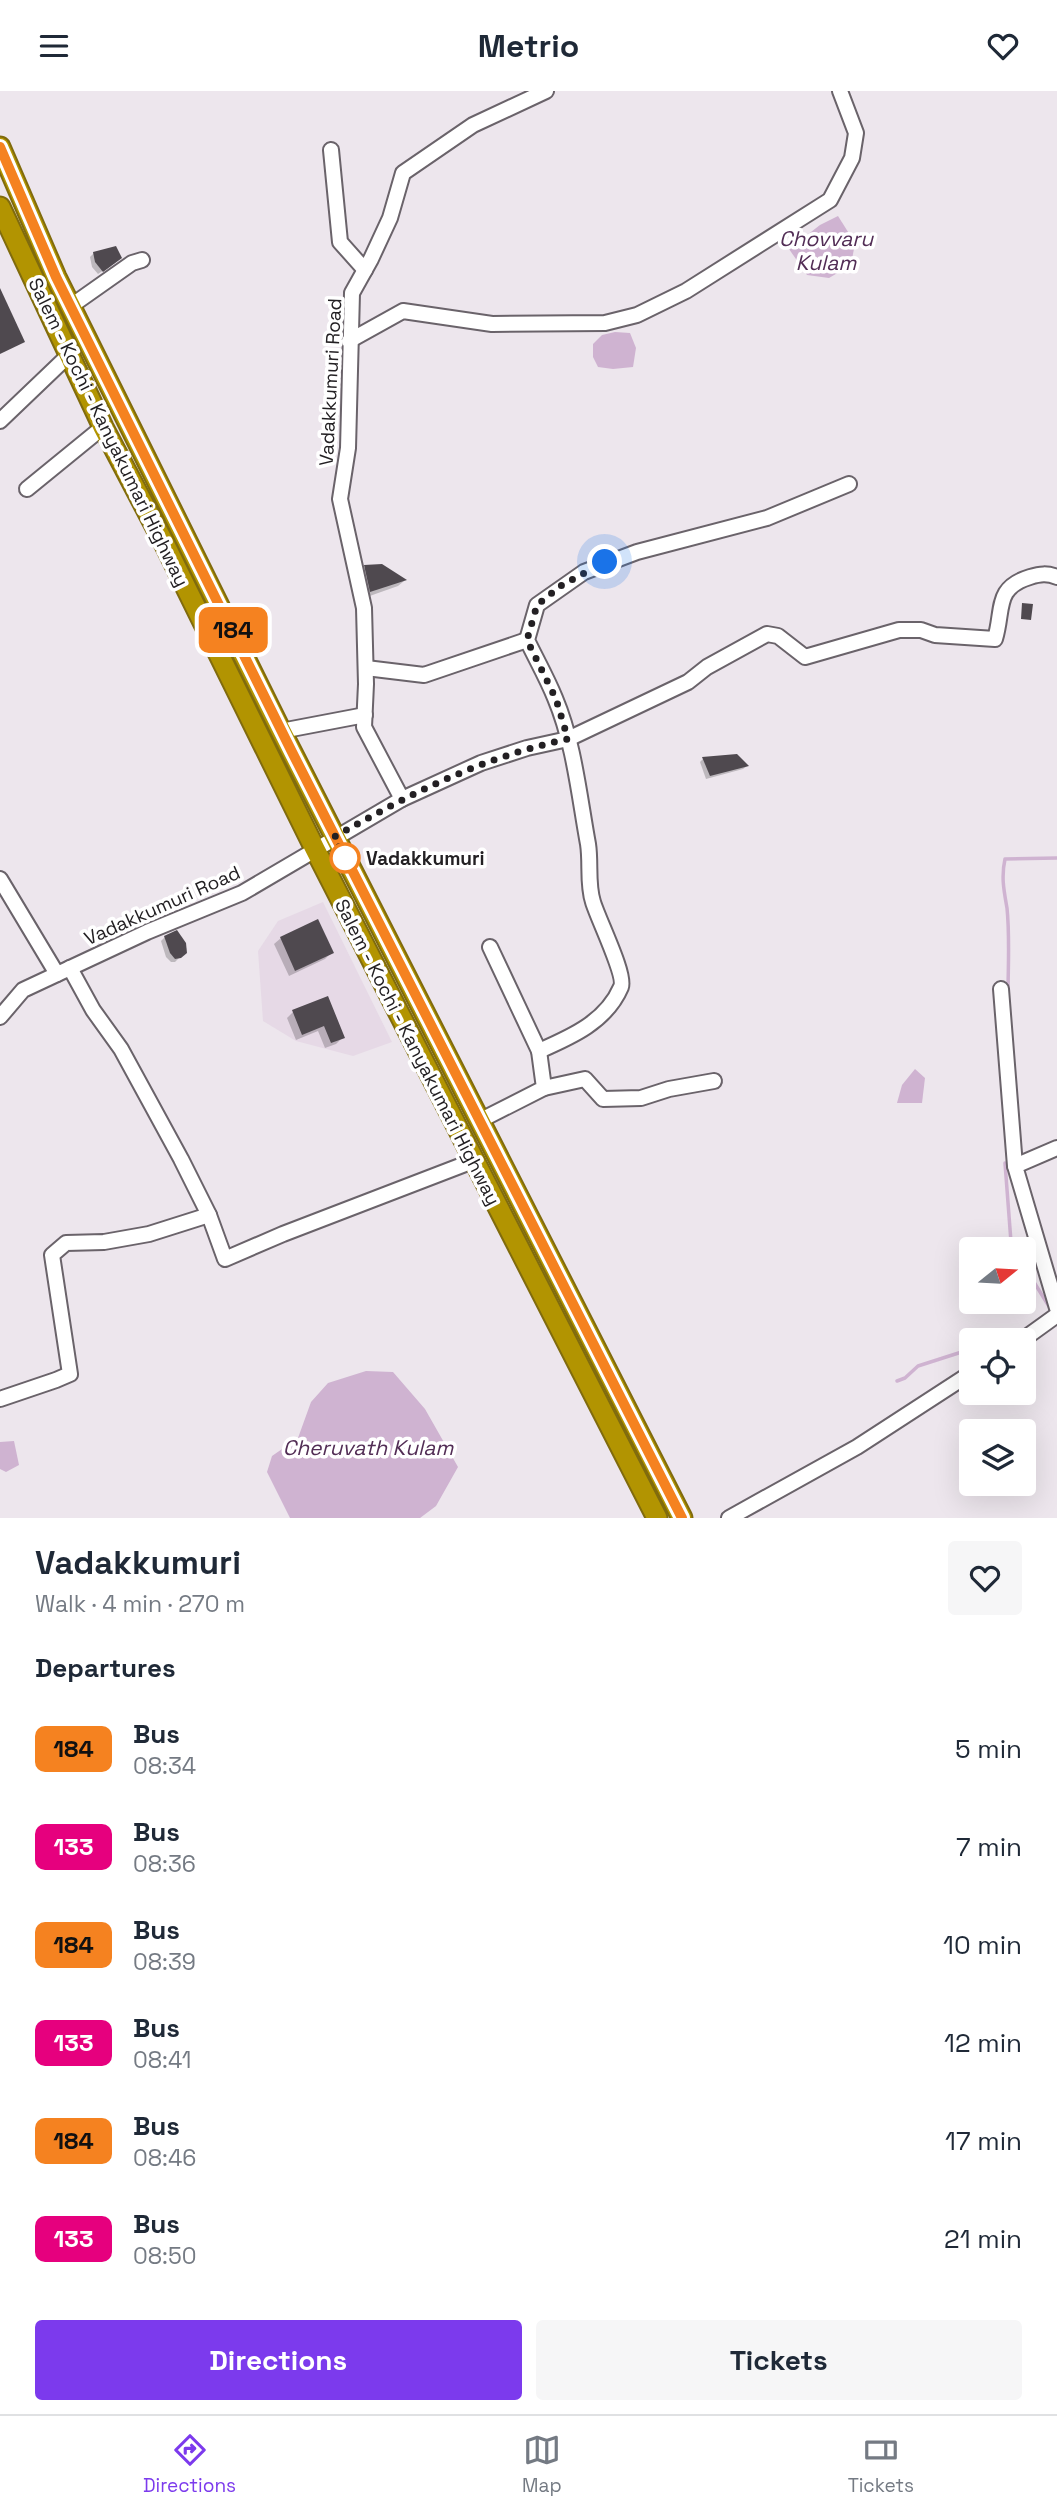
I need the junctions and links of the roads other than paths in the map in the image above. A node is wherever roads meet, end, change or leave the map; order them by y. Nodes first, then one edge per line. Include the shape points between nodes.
1 (546, 91) edge
2 (840, 91) edge
3 (0, 147) edge
4 (331, 150) dead end
5 (0, 207) edge
6 (142, 260) dead end
7 (365, 270) junction
8 (71, 306) junction
9 (349, 341) junction
10 (69, 355) junction
11 (0, 421) edge
12 (103, 427) junction
13 (849, 484) dead end
14 (27, 489) dead end
15 (1057, 577) edge
16 (527, 640) junction
17 (366, 668) junction
18 (365, 715) junction
19 (281, 731) junction
20 (568, 739) junction
21 (402, 799) junction
22 (334, 837) junction
23 (315, 849) junction
24 (0, 879) edge
25 (490, 947) dead end
26 (63, 971) junction
27 (1001, 989) dead end
28 (0, 1017) edge
29 (539, 1051) junction
30 (714, 1081) dead end
31 (544, 1088) junction
32 (479, 1121) junction
33 (1057, 1148) edge
34 (473, 1161) junction
35 (1015, 1166) junction
36 (209, 1215) junction
37 (1057, 1308) edge
38 (1057, 1315) edge
39 (1036, 1330) edge
40 (959, 1381) edge
41 (0, 1399) edge
42 (656, 1518) edge
43 (682, 1518) edge
44 (729, 1518) edge

1 - 7 street, Vadakkumuri Road via 473,125 403,173 390,218
2 - 9 street via 856,133 852,158 830,200 685,291 637,315 605,323 492,324 403,311
3 - 8 highway, Salem - Kochi - Kanyakumari Highway
4 - 7 street via 340,242
5 - 10 highway, Salem - Kochi - Kanyakumari Highway
6 - 8 street
7 - 9 street, Vadakkumuri Road via 352,293
8 - 19 highway, Salem - Kochi - Kanyakumari Highway
9 - 17 street, Vadakkumuri Road via 348,448 340,499 365,608
10 - 11 street
10 - 12 highway, Salem - Kochi - Kanyakumari Highway
12 - 14 street
12 - 23 highway, Salem - Kochi - Kanyakumari Highway
13 - 16 street via 767,518 637,552 584,572 537,605
15 - 20 street via 1037,574 1006,590 995,639 899,629 805,657 778,636 767,634 688,682
16 - 17 street via 424,675
16 - 20 street via 556,699
17 - 18 street, Vadakkumuri Road
18 - 19 street
18 - 21 street, Vadakkumuri Road via 364,727
19 - 22 highway, Salem - Kochi - Kanyakumari Highway
20 - 21 street via 481,763
20 - 29 street via 589,853 592,898 623,985 607,1011 578,1033
21 - 22 street, Vadakkumuri Road
22 - 23 street, Vadakkumuri Road
22 - 32 highway, Salem - Kochi - Kanyakumari Highway
23 - 26 street, Vadakkumuri Road via 242,893
23 - 34 highway, Salem - Kochi - Kanyakumari Highway
24 - 26 street
25 - 29 street
26 - 28 street, Vadakkumuri Road via 23,990
26 - 36 street via 121,1049
27 - 35 street
29 - 31 street
30 - 31 street via 641,1098 603,1100 584,1079
31 - 32 street
32 - 43 highway, Salem - Kochi - Kanyakumari Highway
33 - 35 street
34 - 36 street via 225,1259
34 - 42 highway, Salem - Kochi - Kanyakumari Highway
35 - 37 street
36 - 41 street via 149,1234 66,1243 52,1255 70,1374
38 - 39 street
40 - 44 street via 858,1447

